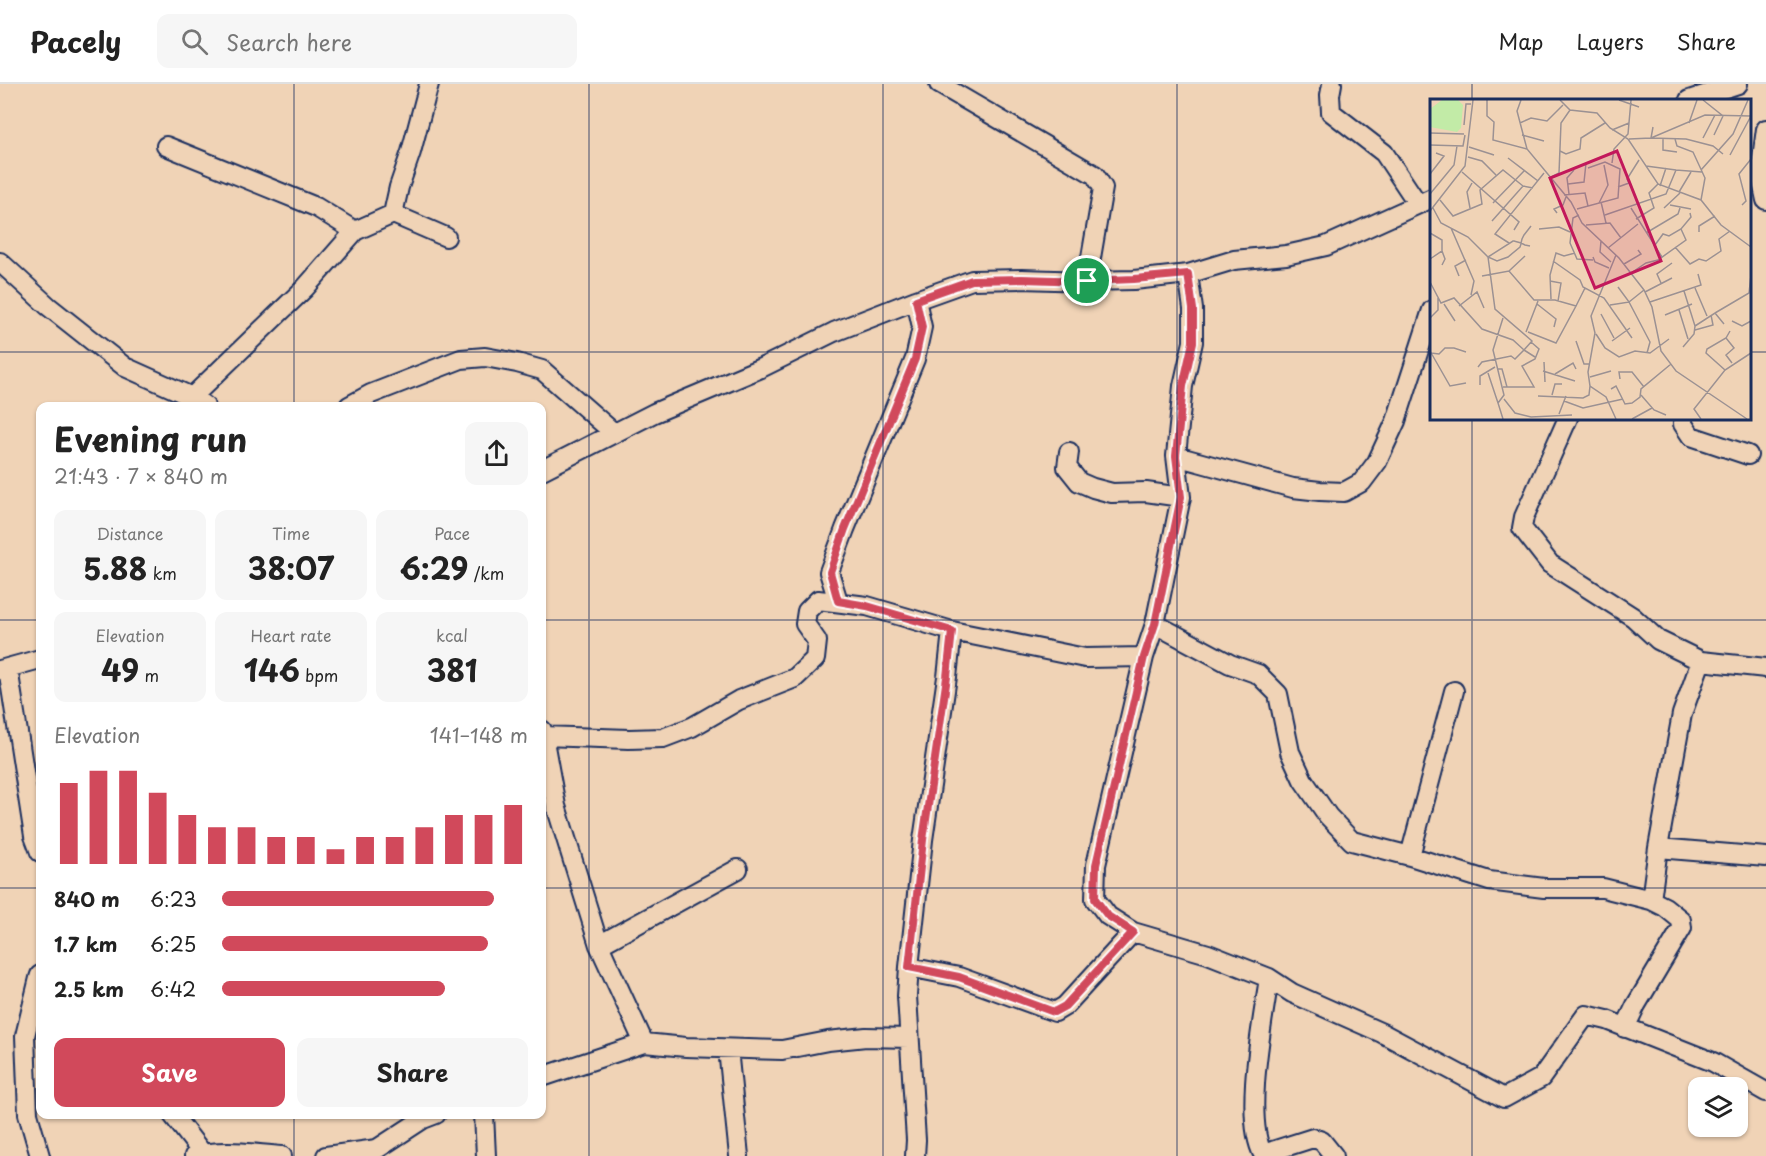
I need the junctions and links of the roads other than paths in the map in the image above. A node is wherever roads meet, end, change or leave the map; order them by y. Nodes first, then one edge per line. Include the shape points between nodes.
1 (429, 84) edge
2 (939, 84) edge
3 (1332, 84) edge
4 (1738, 84) edge
5 (1692, 99) edge
6 (1766, 129) edge
7 (166, 146) dead end
8 (1766, 200) edge
9 (1424, 201) edge
10 (393, 214) junction
11 (355, 231) junction
12 (446, 237) dead end
13 (0, 262) edge
14 (1188, 274) junction
15 (1087, 281) junction
16 (916, 300) junction
17 (1430, 314) edge
18 (198, 402) edge
19 (357, 402) edge
20 (1567, 420) edge
21 (1683, 420) edge
22 (614, 433) junction
23 (1069, 452) dead end
24 (1748, 455) dead end
25 (1176, 456) junction
26 (546, 468) edge
27 (1181, 497) junction
28 (838, 601) junction
29 (1155, 624) junction
30 (952, 631) junction
31 (1144, 657) junction
32 (36, 660) edge
33 (1701, 661) junction
34 (1766, 668) edge
35 (4, 669) edge
36 (1454, 691) dead end
37 (546, 733) edge
38 (546, 754) edge
39 (36, 841) edge
40 (1658, 848) junction
41 (1410, 856) junction
42 (1766, 856) edge
43 (738, 869) dead end
44 (1651, 900) junction
45 (1133, 932) junction
46 (599, 945) junction
47 (909, 967) junction
48 (1269, 978) junction
49 (36, 990) edge
50 (1625, 1028) junction
51 (909, 1038) junction
52 (644, 1043) junction
53 (728, 1048) junction
54 (546, 1076) edge
55 (1766, 1092) edge
56 (175, 1119) edge
57 (423, 1119) edge
58 (484, 1119) edge
59 (198, 1155) edge
60 (40, 1156) edge
61 (271, 1156) edge
62 (326, 1156) edge
63 (486, 1156) edge
64 (739, 1156) edge
65 (915, 1156) edge
66 (1334, 1156) edge

1 - 10 street
2 - 15 street via 1095,175 1103,188
3 - 9 street via 1331,112 1384,153
4 - 5 street
6 - 8 street via 1760,174
7 - 11 street via 316,207
9 - 14 street via 1326,246 1234,260
10 - 11 street
10 - 12 street
11 - 18 street
13 - 18 street via 125,367
14 - 15 street
14 - 25 street via 1193,342 1183,386
15 - 16 street via 972,280
16 - 22 street via 834,332
16 - 28 street via 922,327 915,359 830,572
17 - 25 street via 1396,421 1377,462 1362,482 1344,492 1293,488
19 - 22 street via 461,359 485,357 542,370
20 - 33 street via 1522,528 1550,564 1633,618 1658,640
21 - 24 street via 1691,436
22 - 26 street
23 - 27 street via 1067,467 1079,482 1093,488 1112,493
25 - 27 street
27 - 29 street
28 - 30 street
28 - 37 street via 818,600 807,611 805,624 817,641 815,659 795,678 739,700 692,727 663,738
29 - 31 street
29 - 41 street via 1230,664 1258,674 1278,694 1290,752 1303,780 1328,816 1352,842
30 - 31 street via 1085,658
30 - 47 street
31 - 45 street via 1096,865 1095,899 1108,916
32 - 35 street
33 - 34 street
33 - 40 street via 1682,714
35 - 39 street
36 - 41 street
38 - 46 street via 556,806
40 - 42 street
40 - 44 street
41 - 44 street via 1489,881 1544,888 1603,888
43 - 46 street
44 - 50 street via 1680,920 1682,928
45 - 47 street via 1065,1006 1054,1012 959,977
45 - 48 street via 1208,954
46 - 52 street
47 - 51 street
48 - 50 street via 1504,1098 1541,1078 1586,1015
48 - 66 street via 1254,1103 1260,1148 1263,1154 1313,1138 1322,1141
49 - 60 street via 25,1036 28,1114
50 - 55 street via 1713,1062
51 - 53 street via 866,1037 782,1050
51 - 65 street
52 - 53 street
52 - 54 street
53 - 64 street
56 - 59 street
57 - 62 street via 377,1149
58 - 63 street
59 - 61 street via 244,1151

